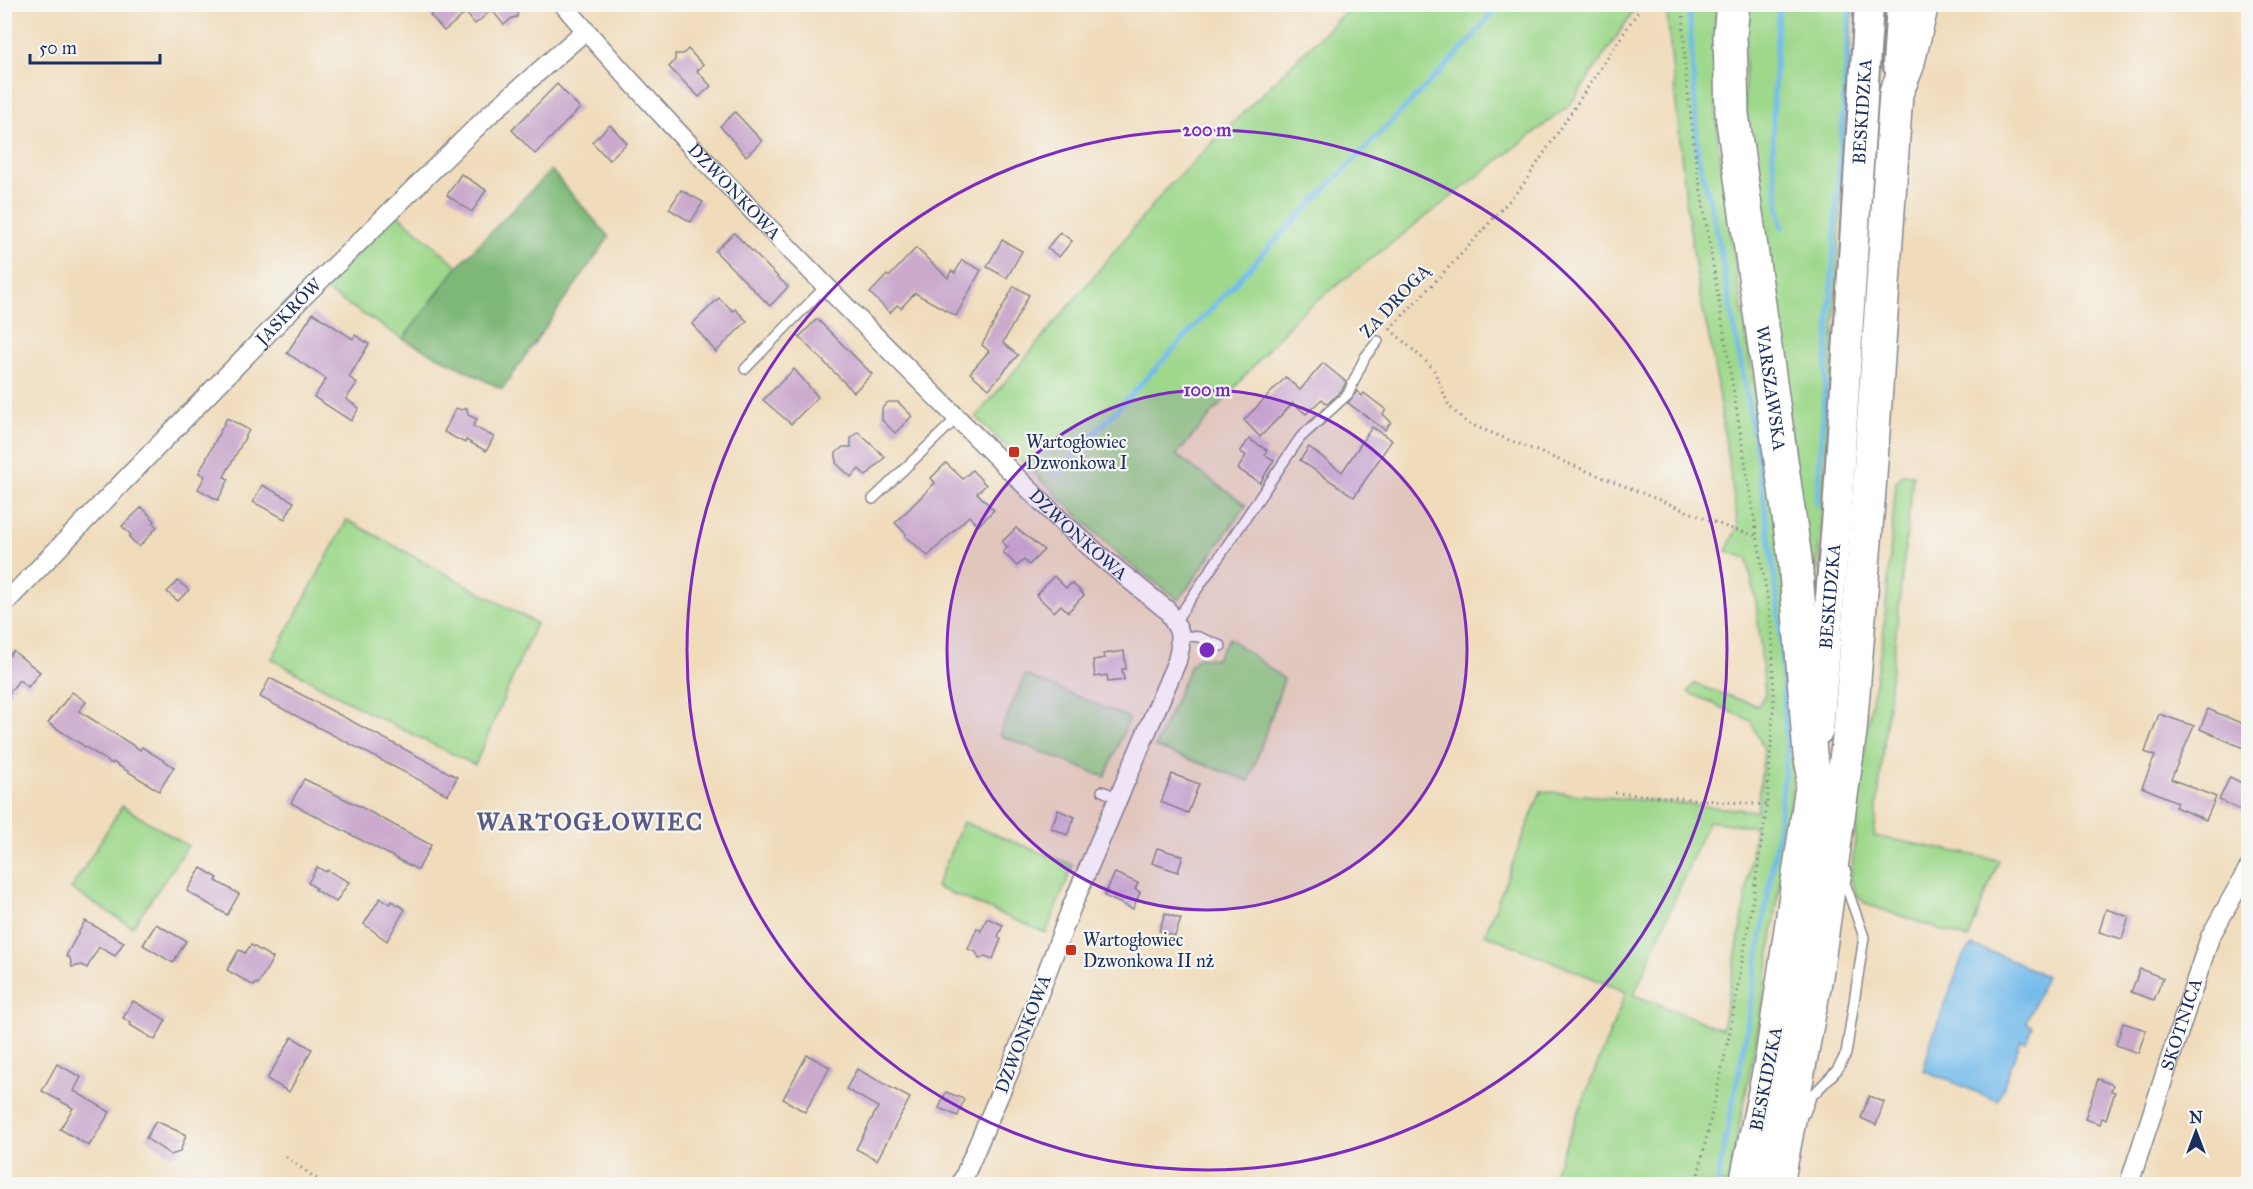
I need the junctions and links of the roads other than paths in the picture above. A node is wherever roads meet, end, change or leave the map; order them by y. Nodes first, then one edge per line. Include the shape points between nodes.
1 (563, 4) edge
2 (1733, 4) edge
3 (1869, 4) edge
4 (1901, 4) edge
5 (1922, 4) edge
6 (585, 31) junction
7 (1896, 93) junction
8 (826, 286) junction
9 (1378, 341) road end
10 (745, 369) dead end
11 (957, 418) junction
12 (873, 499) dead end
13 (4, 604) edge
14 (1177, 629) junction
15 (1221, 646) dead end
16 (1829, 777) junction
17 (1848, 812) dead end
18 (1848, 863) dead end
19 (2248, 869) edge
20 (1802, 1119) dead end
21 (1797, 1130) dead end
22 (1778, 1179) edge
23 (961, 1185) edge
24 (1746, 1185) edge
25 (2129, 1185) edge

1 - 6 street, DZWONKOWA
2 - 16 highway, WARSZAWSKA via 1732,114 1787,492 1810,755
3 - 16 main road, BESKIDZKA via 1829,624
4 - 7 main road, BESKIDZKA
5 - 7 highway
6 - 8 street, DZWONKOWA via 728,187
6 - 13 street, JASKRÓW via 489,115 304,296
7 - 16 highway, BESKIDZKA via 1868,513
8 - 10 lane
8 - 11 street, DZWONKOWA
9 - 14 lane, ZA DROGĄ via 1365,357 1348,394 1300,438
11 - 12 lane
11 - 14 street, DZWONKOWA via 1083,541 1157,601
14 - 15 lane
14 - 23 street, DZWONKOWA via 1177,661 1110,795 1010,1070
16 - 17 lane
16 - 22 highway, BESKIDZKA via 1816,976
16 - 24 highway, BESKIDZKA
18 - 20 lane via 1845,882 1864,937 1846,1054 1812,1097
19 - 25 street, SKOTNICA via 2210,938
21 - 22 lane

